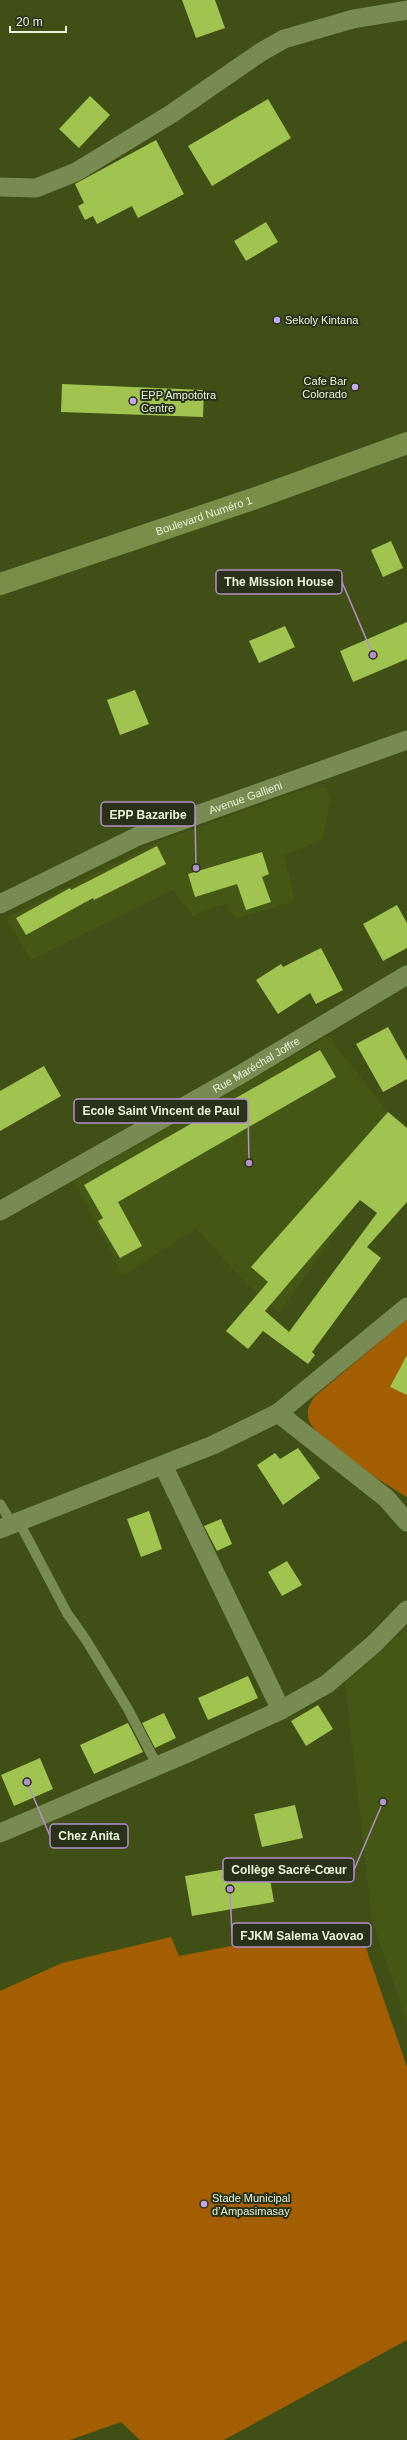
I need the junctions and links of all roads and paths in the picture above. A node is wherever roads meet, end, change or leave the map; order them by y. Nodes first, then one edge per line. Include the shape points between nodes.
1 (407, 10) edge
2 (0, 187) edge
3 (407, 443) edge
4 (0, 584) edge
5 (407, 740) edge
6 (0, 904) edge
7 (407, 975) edge
8 (0, 1212) edge
9 (407, 1307) edge
10 (278, 1413) junction
11 (163, 1465) junction
12 (386, 1498) junction
13 (0, 1504) edge
14 (407, 1504) edge
15 (407, 1522) edge
16 (11, 1525) edge
17 (407, 1610) edge
18 (281, 1710) junction
19 (157, 1766) junction
20 (0, 1833) edge

1 - 2 street via 354,19 284,39 171,114 76,172 36,188
3 - 4 main road, Boulevard Numéro 1 via 253,499
5 - 6 street, Avenue Gallieni via 138,836
7 - 8 street, Rue Maréchal Joffre via 238,1076
9 - 10 street
10 - 11 street via 213,1445
10 - 12 street
11 - 16 street
11 - 18 street
12 - 14 street
12 - 15 street
13 - 16 lane
16 - 19 lane via 128,1709
17 - 18 street via 375,1643 327,1684
18 - 19 street
19 - 20 street

